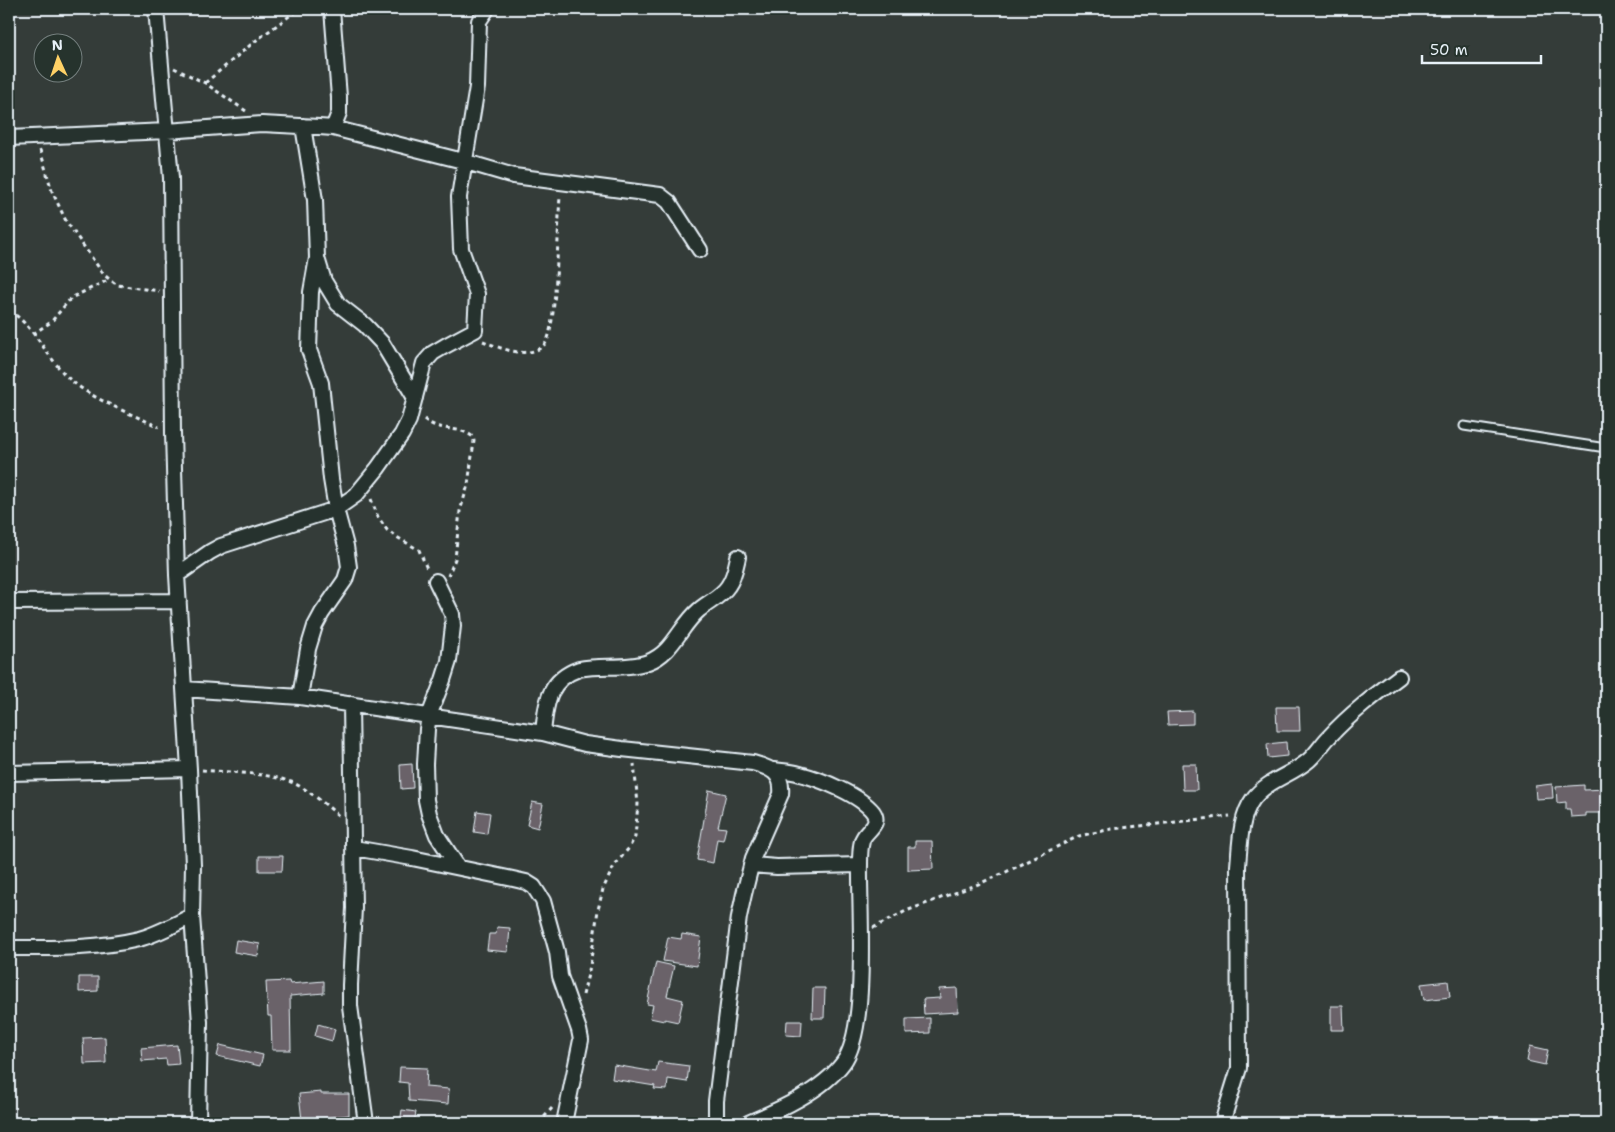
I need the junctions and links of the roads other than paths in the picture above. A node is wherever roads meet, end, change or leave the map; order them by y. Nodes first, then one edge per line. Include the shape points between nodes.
1 (156, 9) edge
2 (332, 9) edge
3 (487, 9) edge
4 (304, 126) junction
5 (333, 128) junction
6 (167, 131) junction
7 (9, 138) edge
8 (463, 161) junction
9 (700, 250) dead end
10 (318, 258) junction
11 (413, 403) junction
12 (1464, 426) dead end
13 (1606, 448) edge
14 (336, 508) junction
15 (738, 557) dead end
16 (177, 576) junction
17 (436, 581) road end
18 (178, 601) junction
19 (9, 602) edge
20 (1399, 677) dead end
21 (184, 689) junction
22 (300, 697) junction
23 (351, 704) junction
24 (429, 716) junction
25 (543, 734) junction
26 (189, 769) junction
27 (773, 770) junction
28 (9, 773) edge
29 (354, 848) junction
30 (751, 865) junction
31 (860, 865) junction
32 (458, 868) junction
33 (192, 916) junction
34 (9, 948) edge
35 (198, 1123) edge
36 (366, 1123) edge
37 (564, 1123) edge
38 (716, 1123) edge
39 (748, 1123) edge
40 (1222, 1123) edge

1 - 6 street
2 - 5 street via 339,97
3 - 8 street via 479,21 476,87
4 - 5 street
4 - 6 street via 262,124
4 - 10 street via 315,200
5 - 8 street
6 - 7 street
6 - 16 street via 171,178
8 - 9 street via 514,176 660,194 669,202
8 - 11 street via 459,197 461,249 476,290 476,327 428,359
10 - 11 street via 324,281 336,301 382,343
10 - 14 street via 311,292 309,344 321,383
11 - 14 street via 402,434 366,484
12 - 13 lane
14 - 16 street via 231,542 210,552
14 - 22 street via 349,559 348,572 315,626
15 - 25 street via 728,588 698,611 657,658 631,666 579,668 559,681 547,698
16 - 18 street
17 - 24 street via 450,610 453,626 444,680
18 - 19 street
18 - 21 street
20 - 40 street via 1336,729 1310,760 1262,790 1246,814 1241,836 1237,897 1239,1068
21 - 22 street
21 - 26 street
22 - 23 street
23 - 24 street
23 - 29 street
24 - 25 street
24 - 32 street via 425,764 428,808 437,835
25 - 27 street via 585,744 753,763
26 - 28 street
26 - 33 street
27 - 30 street via 781,784 781,794
27 - 31 street via 799,774 853,795 873,812 875,823 862,839
29 - 32 street
29 - 36 street via 350,1006
30 - 31 street
30 - 38 street via 739,917
31 - 39 street via 860,990 848,1055 830,1077 816,1087 778,1110
32 - 37 street via 526,882 536,889 545,909 560,976 576,1020 581,1046
33 - 34 street via 153,934 125,942 82,947
33 - 35 street via 200,1022

